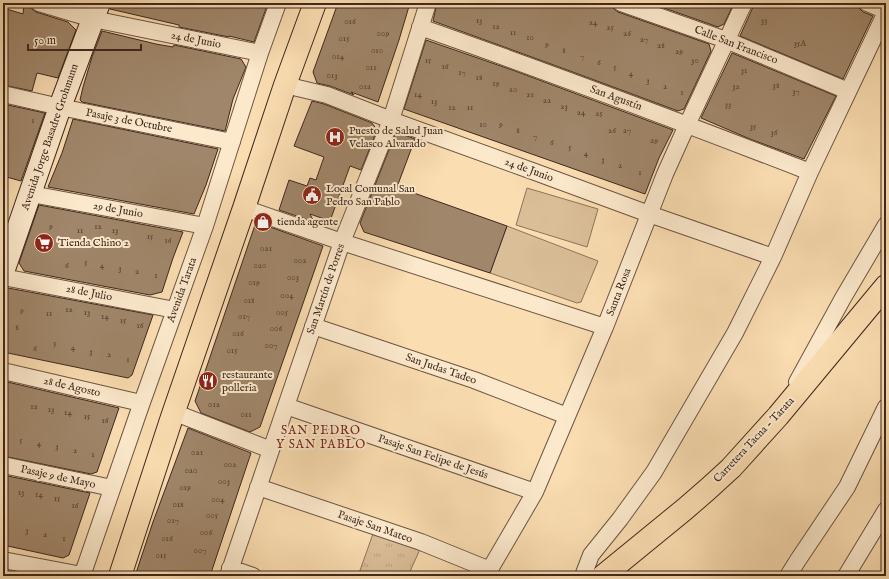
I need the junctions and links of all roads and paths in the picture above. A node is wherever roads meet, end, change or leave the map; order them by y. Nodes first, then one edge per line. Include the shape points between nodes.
1 (39, 3) edge
2 (278, 3) edge
3 (315, 3) edge
4 (428, 3) edge
5 (621, 3) edge
6 (744, 3) edge
7 (867, 3) edge
8 (96, 11) edge
9 (886, 11) edge
10 (420, 27) junction
11 (726, 40) junction
12 (260, 53) junction
13 (285, 85) junction
14 (848, 91) junction
15 (3, 94) edge
16 (60, 107) junction
17 (391, 120) junction
18 (686, 125) junction
19 (232, 142) junction
20 (810, 172) junction
21 (31, 194) junction
22 (244, 208) junction
23 (649, 214) junction
24 (886, 225) edge
25 (205, 226) junction
26 (342, 242) junction
27 (772, 257) junction
28 (3, 272) edge
29 (3, 277) edge
30 (886, 286) edge
31 (175, 310) junction
32 (313, 326) junction
33 (605, 327) junction
34 (3, 371) edge
35 (142, 403) junction
36 (286, 406) junction
37 (886, 407) edge
38 (173, 412) junction
39 (567, 416) junction
40 (778, 416) junction
41 (271, 450) junction
42 (3, 465) edge
43 (258, 487) junction
44 (112, 488) junction
45 (535, 492) junction
46 (886, 510) edge
47 (3, 560) edge
48 (229, 572) edge
49 (488, 573) edge
50 (82, 576) edge
51 (120, 576) edge
52 (253, 576) edge
53 (583, 576) edge
54 (603, 576) edge
55 (788, 576) edge
56 (846, 576) edge

1 - 8 street, 24 de Junio
2 - 12 street, Avenida Tarata
3 - 13 highway
4 - 10 street, San Martín de Porres
5 - 11 street, Calle San Francisco
6 - 11 street, Santa Rosa
7 - 9 street
8 - 12 street, 24 de Junio
8 - 16 street, Avenida Jorge Basadre Grohmann
9 - 14 street
10 - 17 street, San Martín de Porres
10 - 18 street, San Agustín
11 - 14 street, Calle San Francisco
11 - 18 street, Santa Rosa
12 - 19 street, Avenida Tarata
13 - 17 street, 24 de Junio via 327,95
13 - 22 highway
14 - 20 street
15 - 16 street, Pasaje 3 de Octubre
16 - 19 street, Pasaje 3 de Octubre
16 - 21 street, Avenida Jorge Basadre Grohmann
17 - 23 street, 24 de Junio
17 - 26 street, San Martín de Porres
18 - 20 street, San Agustín
18 - 23 street, Santa Rosa
19 - 25 street, Avenida Tarata
20 - 27 street
21 - 25 street, 29 de Junio
21 - 28 street, Avenida Jorge Basadre Grohmann
22 - 26 street
22 - 38 highway
23 - 27 street, 24 de Junio
23 - 33 street, Santa Rosa
24 - 40 street
25 - 31 street, Avenida Tarata
26 - 32 street, San Martín de Porres
26 - 33 street
27 - 53 street via 735,333 654,472 591,556
29 - 31 street, 28 de Julio
30 - 40 highway, Carretera Tacna - Tarata
31 - 35 street, Avenida Tarata
32 - 36 street, San Martín de Porres
32 - 39 street, San Judas Tadeo via 474,380
33 - 39 street, Santa Rosa
34 - 35 street, 28 de Agosto
35 - 44 street, Avenida Tarata
36 - 41 street, San Martín de Porres
36 - 45 street, Pasaje San Felipe de Jesús
37 - 55 street via 847,487
38 - 41 street
38 - 51 highway
39 - 45 street, Santa Rosa
40 - 54 highway, Carretera Tacna - Tarata via 708,489
41 - 43 street, San Martín de Porres
42 - 44 street, Pasaje 9 de Mayo
43 - 48 street, San Martín de Porres
43 - 49 street, Pasaje San Mateo via 420,542
44 - 50 street, Avenida Tarata
45 - 49 street, Santa Rosa
46 - 56 street
47 - 50 street
48 - 52 street

